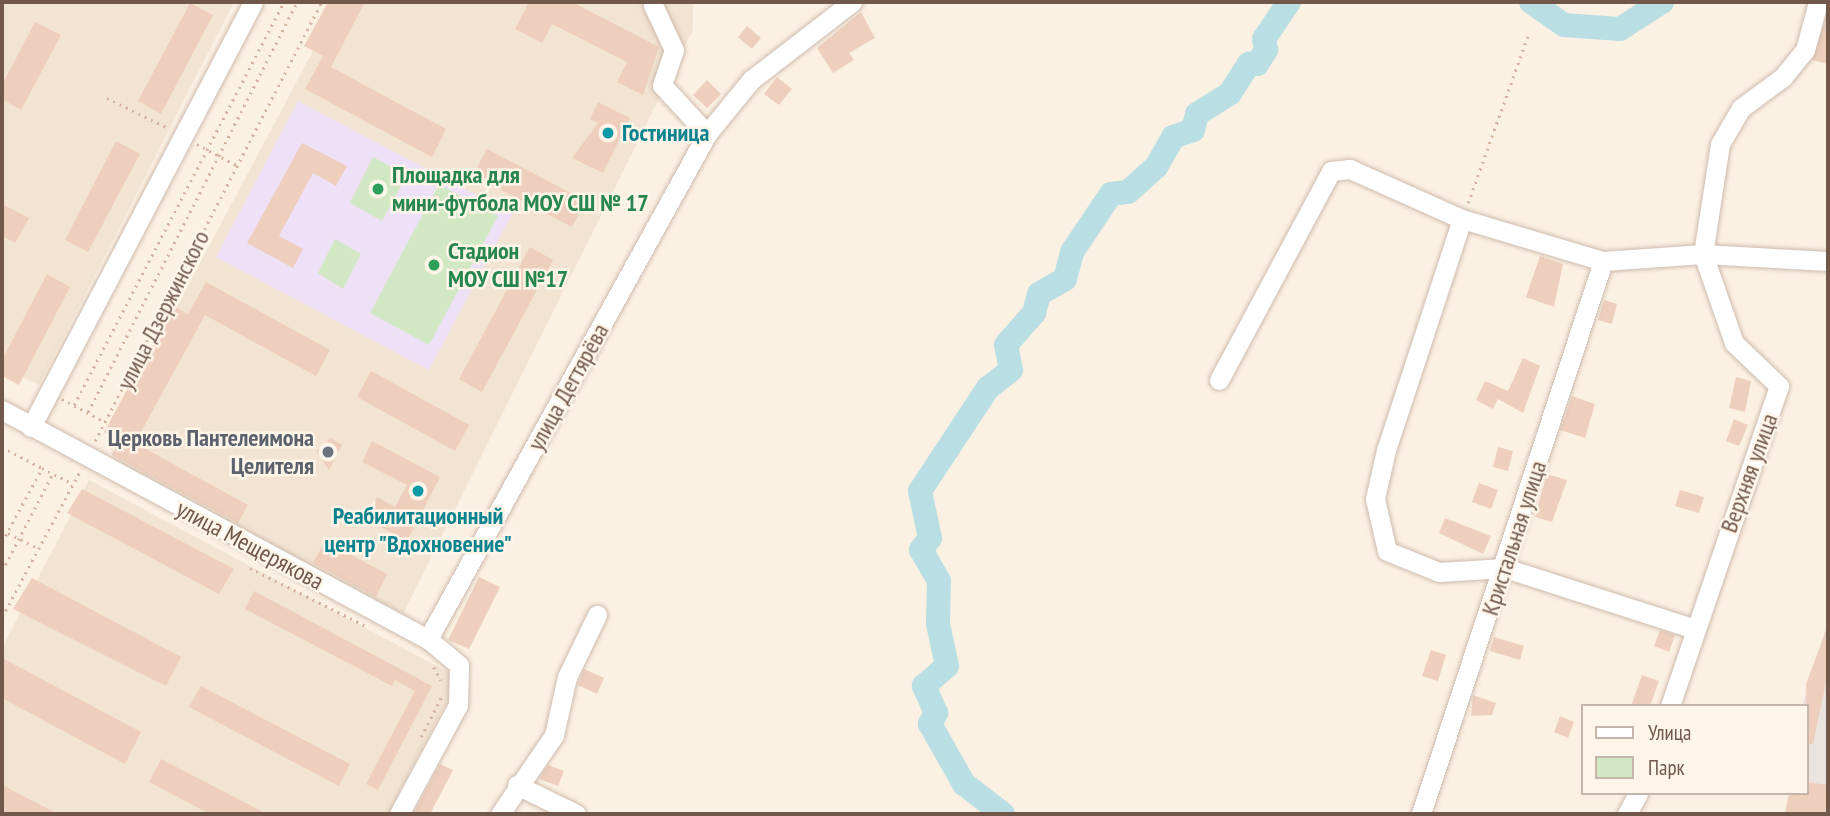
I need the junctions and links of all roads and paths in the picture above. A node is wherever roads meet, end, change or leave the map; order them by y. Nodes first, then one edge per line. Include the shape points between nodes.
1 (253, 2) edge
2 (284, 2) edge
3 (297, 2) edge
4 (322, 2) edge
5 (852, 2) edge
6 (1818, 2) edge
7 (652, 3) edge
8 (1528, 35) dead end
9 (107, 98) dead end
10 (707, 134) junction
11 (183, 136) junction
12 (208, 151) junction
13 (219, 156) junction
14 (238, 166) junction
15 (1462, 219) junction
16 (1703, 254) junction
17 (1603, 261) junction
18 (1828, 261) edge
19 (1219, 380) dead end
20 (49, 392) junction
21 (74, 405) junction
22 (2, 411) edge
23 (88, 412) junction
24 (105, 422) junction
25 (32, 427) junction
26 (2, 447) edge
27 (86, 459) junction
28 (42, 468) junction
29 (53, 473) junction
30 (73, 484) junction
31 (2, 530) edge
32 (7, 533) junction
33 (19, 539) junction
34 (2, 542) edge
35 (38, 548) junction
36 (250, 568) dead end
37 (1505, 568) junction
38 (2, 571) edge
39 (597, 615) dead end
40 (2, 617) edge
41 (1692, 628) junction
42 (379, 632) dead end
43 (428, 639) junction
44 (427, 659) dead end
45 (1671, 704) edge
46 (418, 742) dead end
47 (517, 785) junction
48 (1637, 795) edge
49 (399, 814) edge
50 (500, 814) edge
51 (576, 814) edge
52 (1421, 814) edge
53 (1627, 814) edge

1 - 11 street
2 - 12 path
3 - 13 path
4 - 14 path, улица Дзержинского
5 - 10 street, улица Дегтярёва via 751,80
6 - 16 street, Верхняя улица via 1805,50 1783,76 1741,108 1720,144
7 - 10 street via 654,17 673,41 662,85
8 - 15 path
9 - 11 path
10 - 43 street, улица Дегтярёва
11 - 12 path
11 - 20 street
12 - 13 path
12 - 21 path
13 - 14 path
13 - 23 path
14 - 24 path, улица Дзержинского
15 - 17 street
15 - 19 street via 1350,169 1331,171
15 - 37 street via 1386,450 1375,499 1377,527 1387,551 1439,572
16 - 17 street
16 - 18 street
16 - 41 street, Верхняя улица via 1734,344 1779,386
17 - 37 street, Кристальная улица
20 - 21 path
20 - 25 street
21 - 23 path
22 - 25 street, улица Мещерякова
23 - 24 path
24 - 27 path, улица Дзержинского
25 - 27 street, улица Мещерякова
26 - 28 path
27 - 30 path, улица Дзержинского
27 - 43 street, улица Мещерякова
28 - 29 path
28 - 32 path
29 - 30 path
29 - 33 path
30 - 35 path, улица Дзержинского
31 - 32 path
32 - 33 path
32 - 34 path
33 - 35 path
33 - 38 path
35 - 40 path, улица Дзержинского
36 - 42 path
37 - 41 street
37 - 52 street, Кристальная улица
39 - 47 street via 567,677 554,734
41 - 45 street, Верхняя улица
43 - 49 street, улица Мещерякова via 460,665 458,705
44 - 46 path via 440,674 443,694
47 - 50 street
47 - 51 street
48 - 53 street

